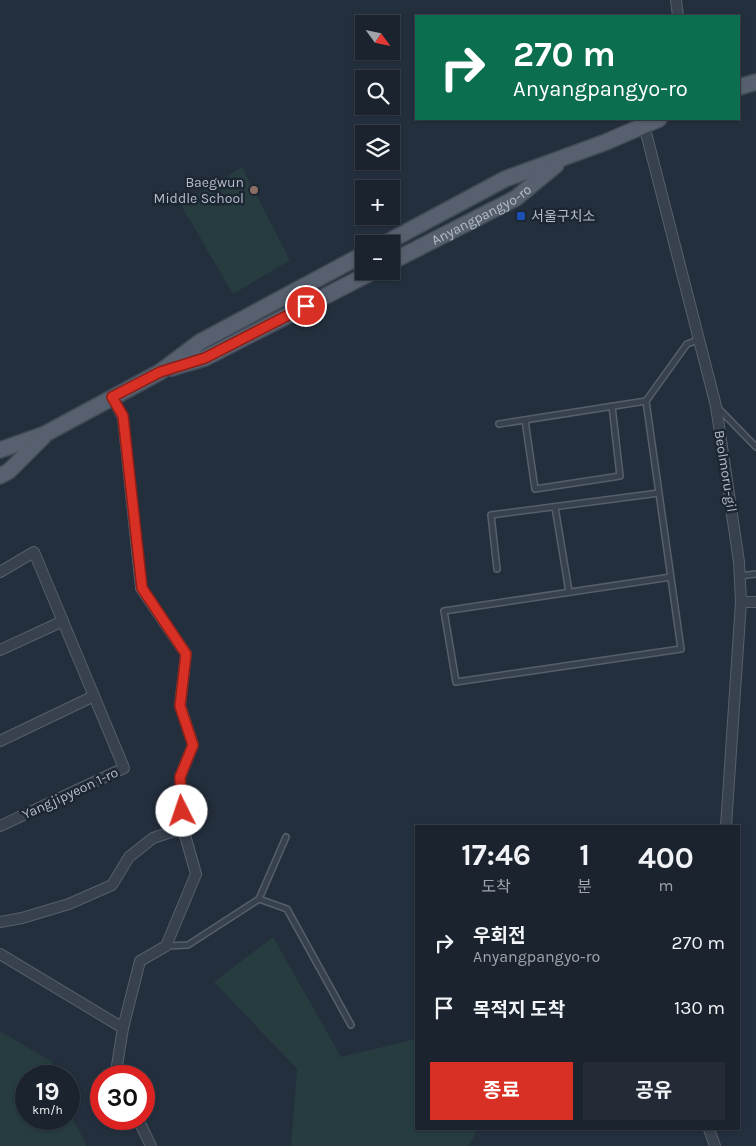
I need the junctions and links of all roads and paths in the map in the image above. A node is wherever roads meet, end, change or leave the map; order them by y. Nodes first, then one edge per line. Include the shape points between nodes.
1 (676, 0) edge
2 (678, 15) edge
3 (756, 82) edge
4 (740, 87) edge
5 (656, 120) edge
6 (644, 125) junction
7 (565, 157) junction
8 (400, 235) edge
9 (400, 257) edge
10 (355, 259) edge
11 (357, 280) edge
12 (699, 339) junction
13 (160, 372) junction
14 (112, 397) junction
15 (646, 400) junction
16 (612, 406) junction
17 (716, 406) junction
18 (525, 420) junction
19 (499, 424) dead end
20 (46, 434) junction
21 (756, 447) edge
22 (0, 450) edge
23 (0, 476) edge
24 (659, 493) junction
25 (555, 507) junction
26 (497, 569) dead end
27 (0, 572) edge
28 (756, 574) edge
29 (740, 576) junction
30 (671, 577) junction
31 (569, 592) junction
32 (741, 602) junction
33 (756, 602) edge
34 (63, 621) junction
35 (0, 650) edge
36 (94, 696) junction
37 (0, 741) edge
38 (726, 825) edge
39 (0, 826) edge
40 (183, 828) junction
41 (286, 837) dead end
42 (259, 899) junction
43 (0, 922) edge
44 (166, 946) junction
45 (0, 954) edge
46 (352, 1025) dead end
47 (123, 1028) junction
48 (117, 1065) edge
49 (143, 1130) edge
50 (709, 1130) edge
51 (151, 1146) edge
52 (715, 1146) edge

1 - 2 street
3 - 4 main road
5 - 6 main road, Anyangpangyo-ro
6 - 7 main road, Anyangpangyo-ro
6 - 12 street, Beolmoru-gil
7 - 8 main road, Anyangpangyo-ro via 505,179
7 - 9 main road, Anyangpangyo-ro via 516,198
10 - 13 main road via 200,342
11 - 13 main road via 205,358
12 - 15 lane via 687,344
12 - 17 street, Beolmoru-gil
13 - 14 main road
14 - 20 main road
14 - 40 street via 123,416 142,588 186,654 180,706 193,745 180,777
15 - 16 lane
15 - 24 lane
16 - 18 lane
16 - 18 lane via 620,476 535,489
17 - 21 lane
17 - 29 street, Beolmoru-gil
18 - 19 lane
20 - 22 main road
20 - 23 main road
24 - 25 lane
24 - 30 lane
25 - 26 lane via 491,515
25 - 31 lane
27 - 34 street, Yangjipyeon 1-ro via 34,552
28 - 29 lane
29 - 32 street, Beolmoru-gil
30 - 31 lane
30 - 31 lane via 681,649 456,682 444,611
32 - 33 street
32 - 38 street, Beolmoru-gil
34 - 35 street
34 - 36 street, Yangjipyeon 1-ro
36 - 37 street
36 - 39 street, Yangjipyeon 1-ro via 124,768
40 - 43 street via 153,838 129,857 112,885 69,904
40 - 44 street via 196,874
41 - 42 lane
42 - 44 lane via 188,945
42 - 46 lane via 287,909
44 - 47 street via 140,961
45 - 47 street
47 - 48 street
49 - 51 street
50 - 52 street

